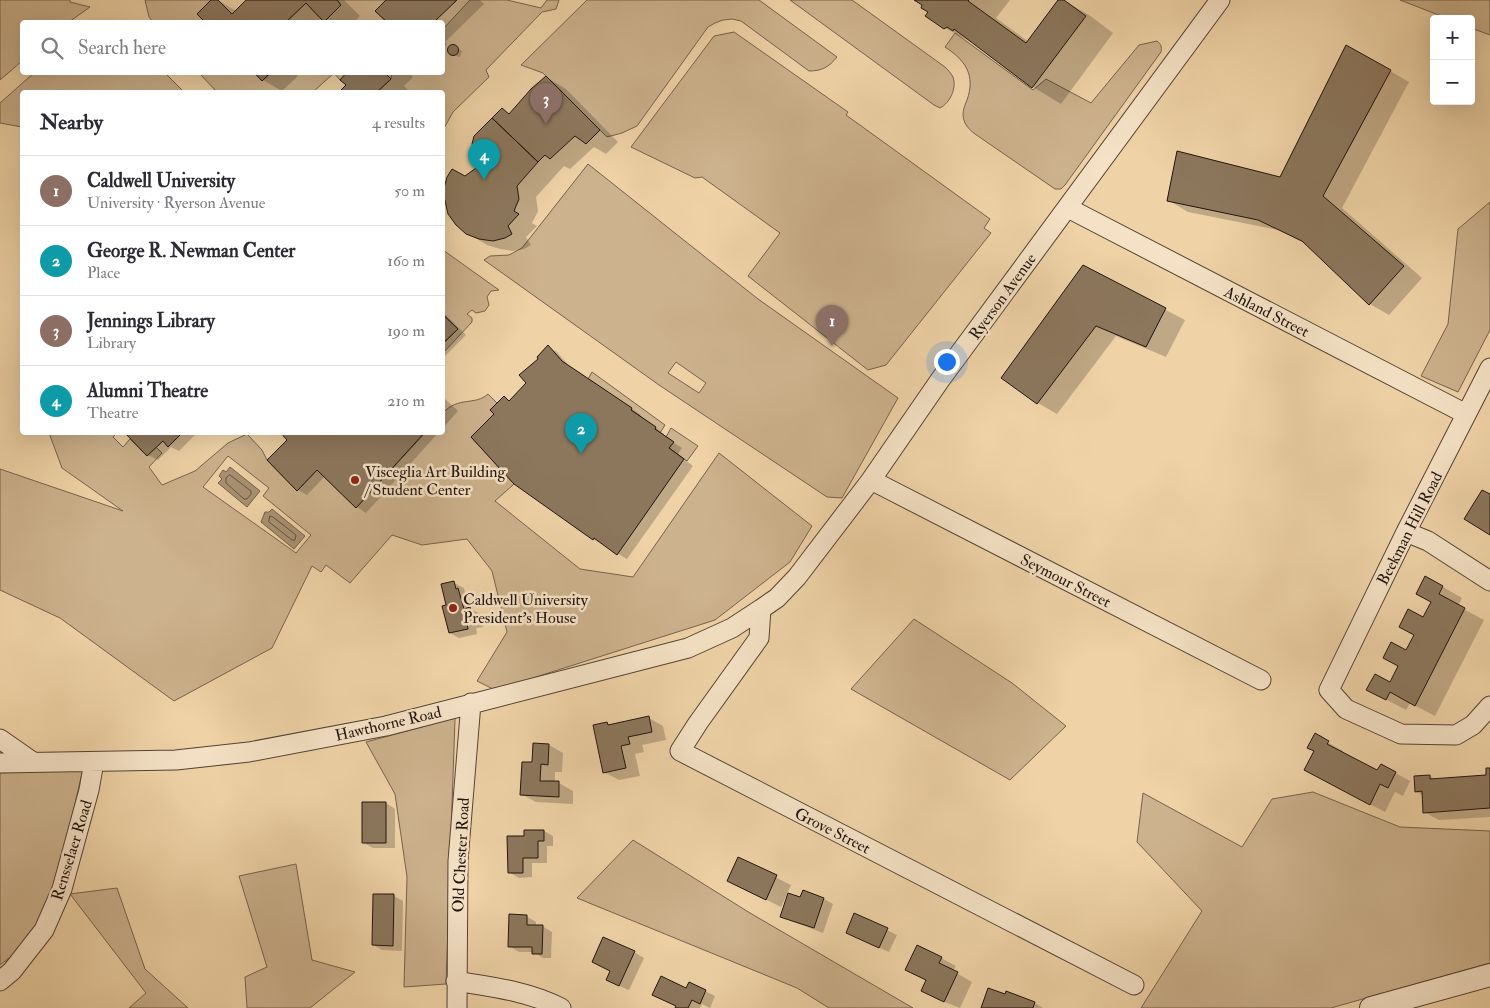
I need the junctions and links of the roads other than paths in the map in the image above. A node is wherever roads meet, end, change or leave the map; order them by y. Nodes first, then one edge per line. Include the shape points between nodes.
1 (1220, 0) edge
2 (1068, 208) junction
3 (1490, 368) edge
4 (1466, 414) junction
5 (871, 480) junction
6 (1406, 532) junction
7 (1490, 581) edge
8 (761, 610) junction
9 (1261, 680) dead end
10 (471, 703) junction
11 (1490, 706) edge
12 (0, 739) edge
13 (33, 762) junction
14 (94, 762) junction
15 (0, 763) edge
16 (1490, 975) edge
17 (0, 981) edge
18 (456, 981) junction
19 (1134, 985) dead end
20 (457, 1008) edge
21 (561, 1008) edge
22 (1371, 1008) edge

1 - 2 street, Ryerson Avenue
2 - 4 street, Ashland Street
2 - 5 street, Ryerson Avenue via 940,380
3 - 4 street, Beekman Hill Road
4 - 6 street, Beekman Hill Road
5 - 8 street, Ryerson Avenue via 797,577
5 - 9 street, Seymour Street
6 - 7 street via 1428,541
6 - 11 street, Beekman Hill Road via 1329,690 1346,709 1401,734 1456,735 1473,725
8 - 10 street, Hawthorne Road via 732,628 688,648
8 - 19 street, Grove Street via 759,638 680,751
10 - 14 street, Hawthorne Road via 386,726 249,752 176,760
10 - 18 street, Old Chester Road via 458,861
12 - 13 street
13 - 14 street, Hawthorne Road
13 - 15 street, Hawthorne Road
14 - 17 street, Rensselaer Road via 62,889 44,930
16 - 22 street
18 - 20 street, Old Chester Road
18 - 21 street via 514,990

